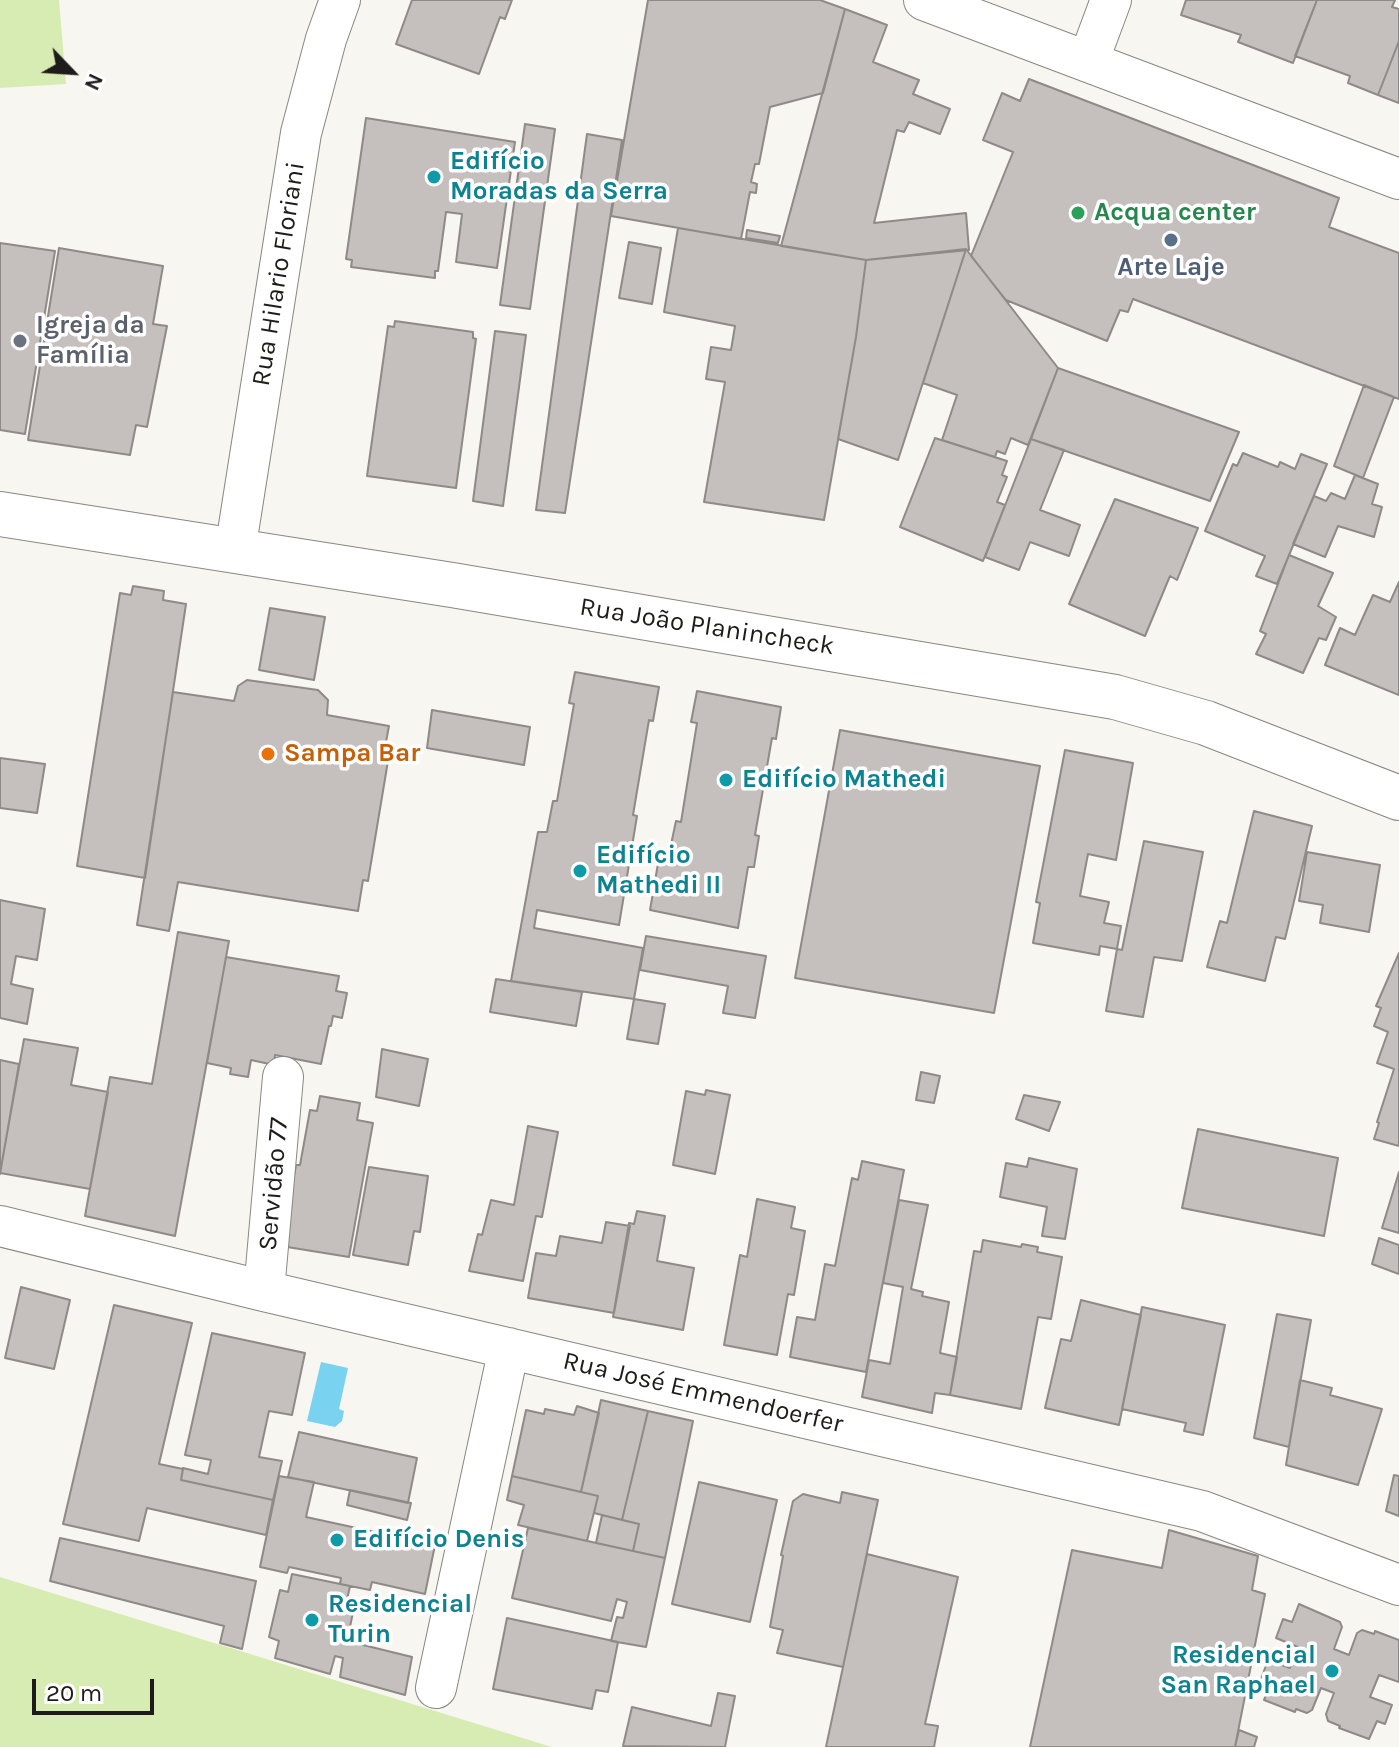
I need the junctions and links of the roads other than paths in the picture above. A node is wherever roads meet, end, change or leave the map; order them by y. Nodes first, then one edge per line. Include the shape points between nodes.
1 (340, 0) edge
2 (924, 0) edge
3 (1111, 0) edge
4 (1088, 62) junction
5 (1399, 179) edge
6 (0, 514) edge
7 (235, 551) junction
8 (1399, 798) edge
9 (283, 1077) dead end
10 (0, 1226) edge
11 (264, 1291) junction
12 (509, 1348) junction
13 (1399, 1585) edge
14 (436, 1688) dead end

1 - 7 street, Rua Hilario Floriani via 301,133
2 - 4 street
3 - 4 street
4 - 5 street
6 - 7 main road, Rua João Planincheck
7 - 8 main road, Rua João Planincheck via 1115,697 1206,723
9 - 11 street, Servidão 77
10 - 11 street, Rua José Emmendoerfer
11 - 12 street, Rua José Emmendoerfer
12 - 13 street, Rua José Emmendoerfer via 1202,1511
12 - 14 street

